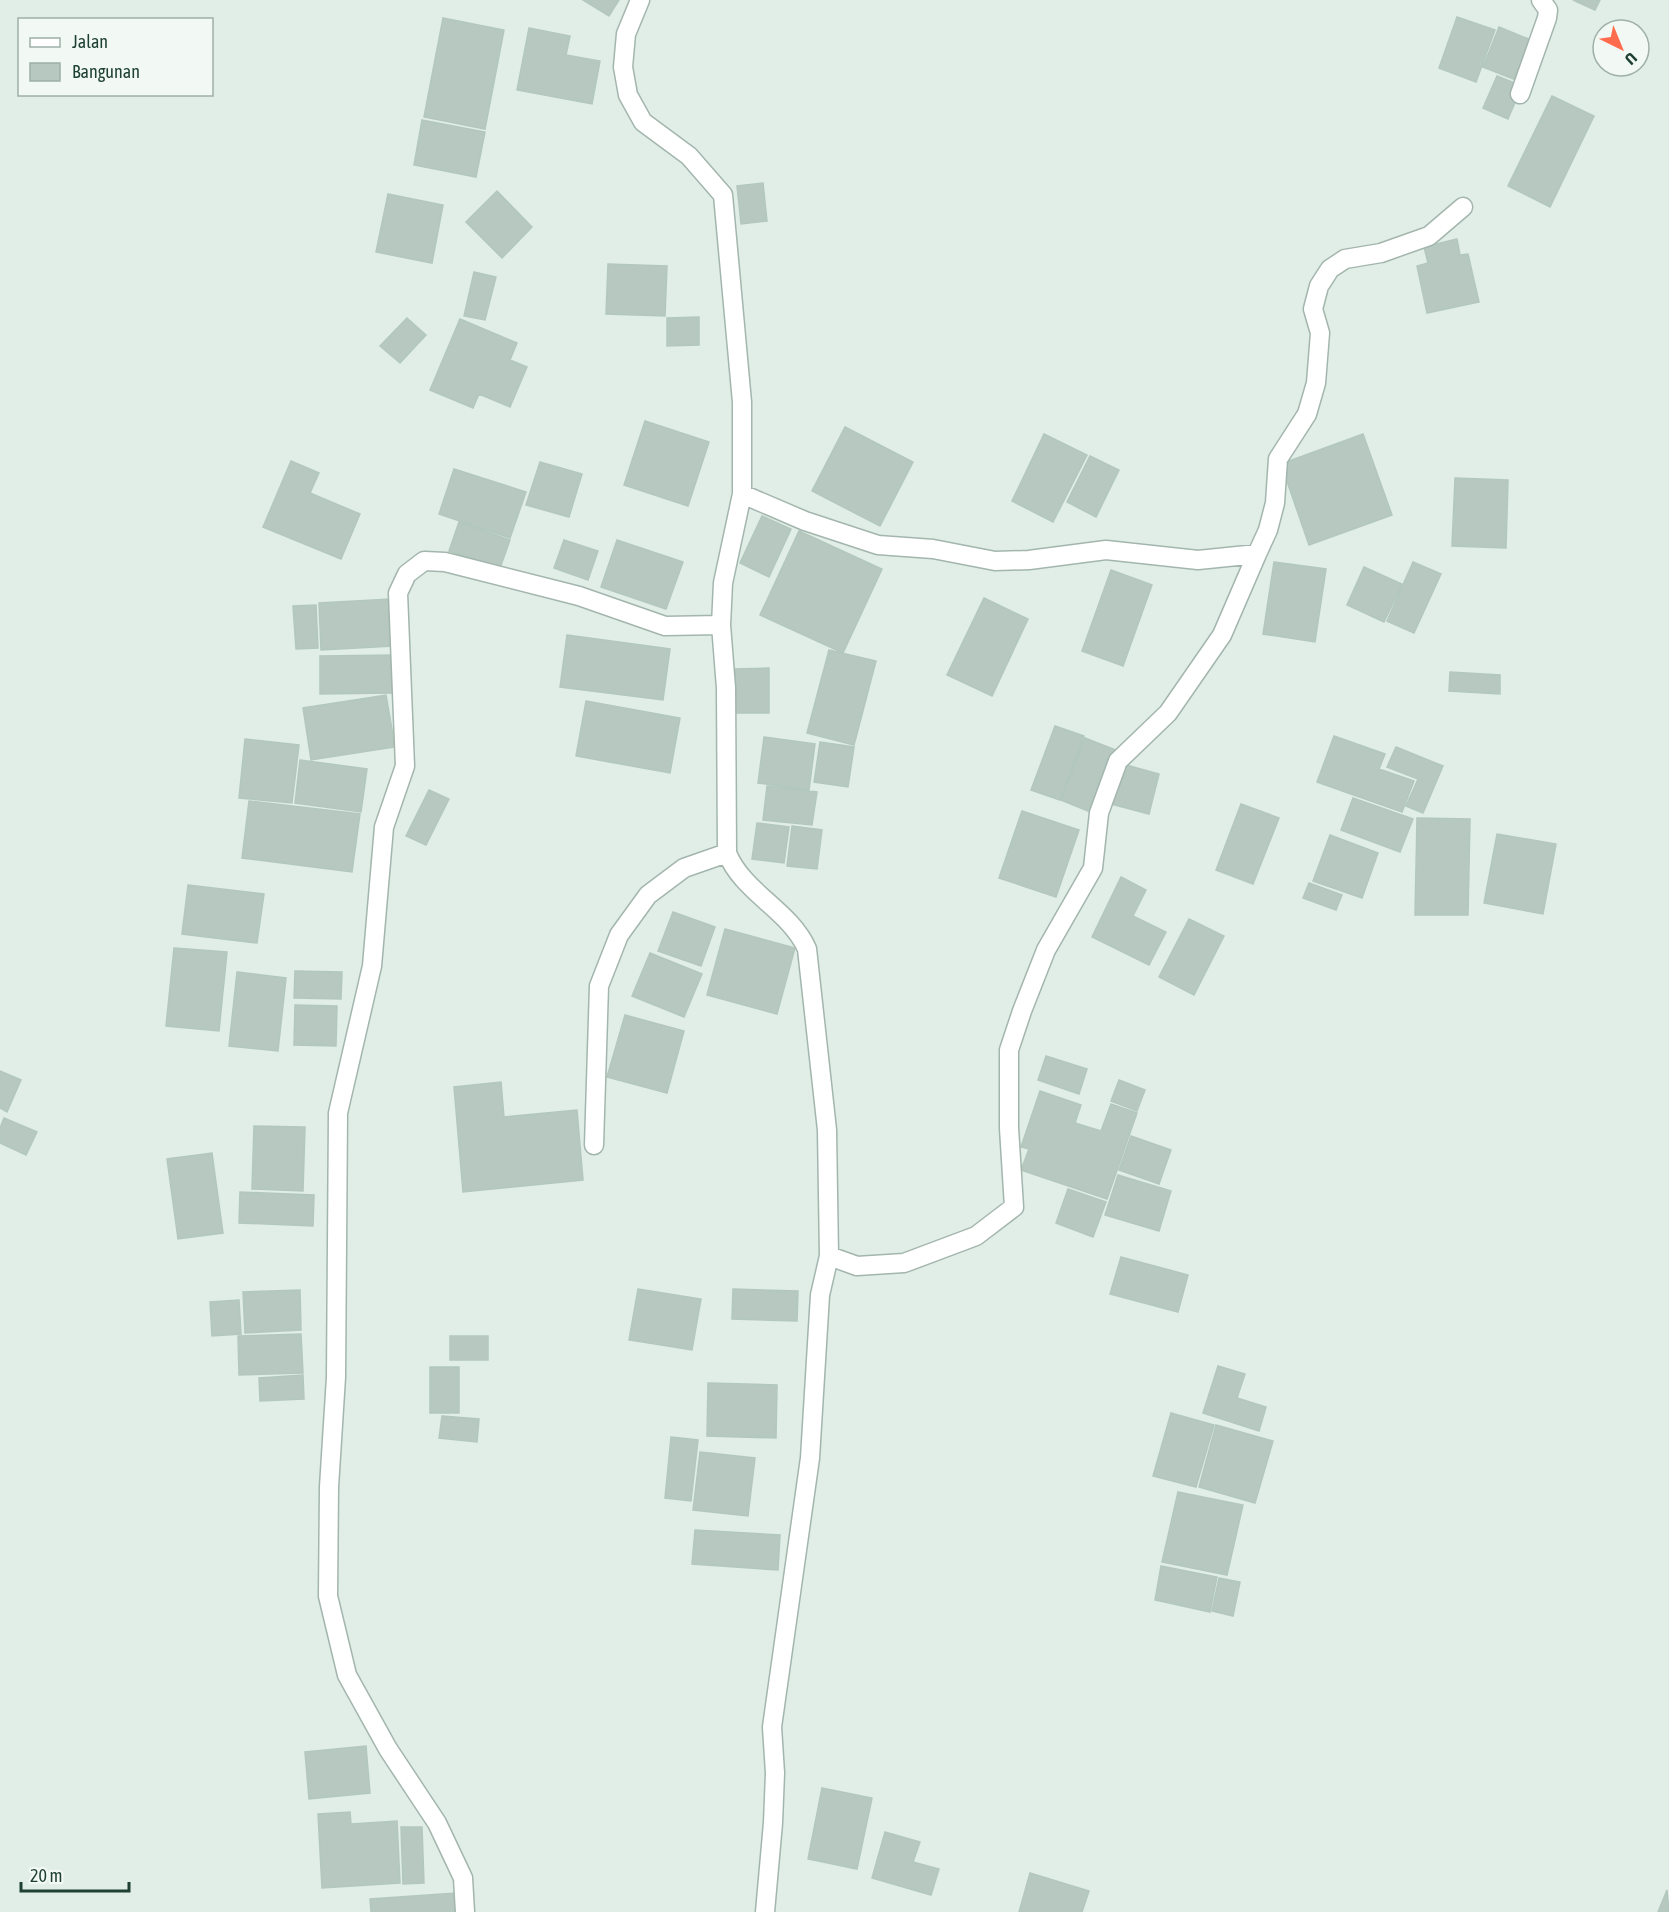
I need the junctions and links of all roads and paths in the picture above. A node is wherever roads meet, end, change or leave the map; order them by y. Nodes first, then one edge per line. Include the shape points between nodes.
1 (640, 0) edge
2 (1541, 0) edge
3 (1521, 93) dead end
4 (1463, 207) dead end
5 (742, 494) junction
6 (1257, 554) junction
7 (721, 625) junction
8 (727, 853) junction
9 (594, 1145) dead end
10 (829, 1256) junction
11 (465, 1912) edge
12 (765, 1912) edge

1 - 5 street via 626,34 623,67 628,95 643,122 689,156 723,195 742,402
2 - 3 street via 1548,10 1547,18
4 - 6 street via 1429,236 1381,253 1345,260 1330,269 1319,286 1313,309 1320,333 1316,383 1307,414 1278,459 1275,503
5 - 6 street via 878,545 933,549 995,561 1106,550 1198,560
5 - 7 street via 723,583
6 - 10 street via 1222,635 1168,713 1118,761 1099,813 1093,868 1046,950 1022,1011 1009,1050 1014,1207 976,1236 904,1263 857,1266
7 - 8 street via 726,688
7 - 11 street via 664,626 579,596 445,562 424,561 407,574 398,593 405,766 384,827 372,966 338,1113 336,1377 328,1596 346,1675 437,1823 463,1878
8 - 9 street via 684,868 657,888 619,935 599,986
8 - 10 street via 740,876 796,930 807,949 826,1111
10 - 12 street via 820,1295 810,1458 772,1727 773,1823

